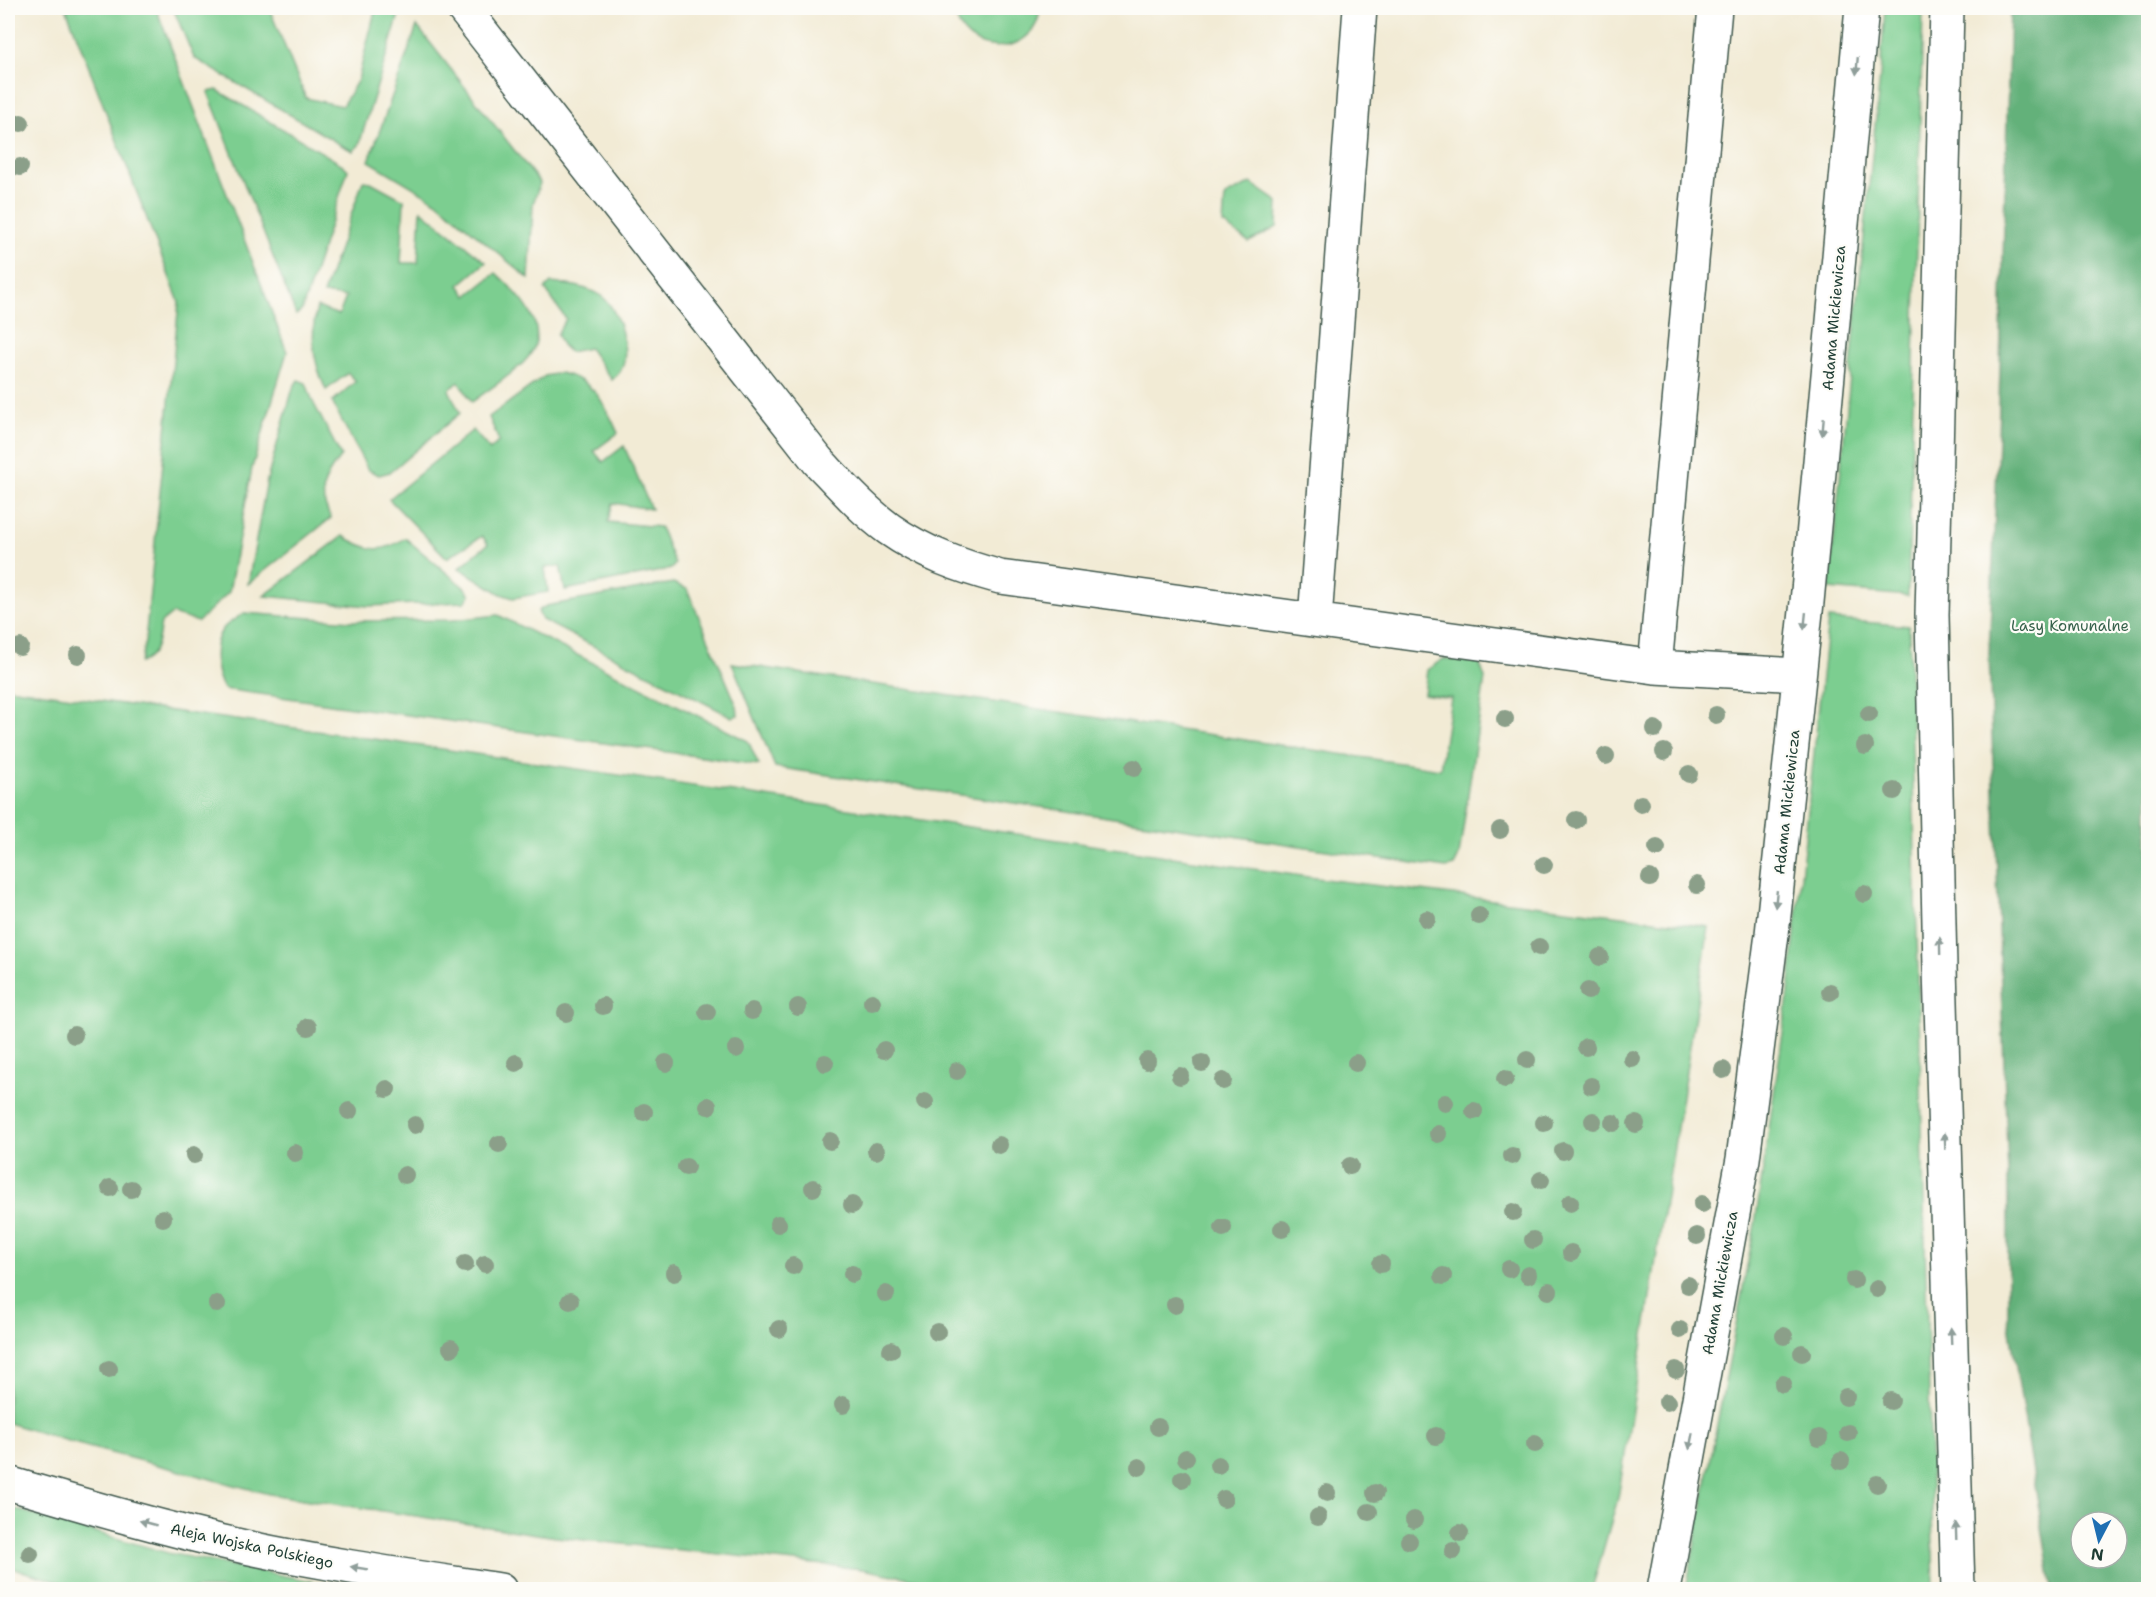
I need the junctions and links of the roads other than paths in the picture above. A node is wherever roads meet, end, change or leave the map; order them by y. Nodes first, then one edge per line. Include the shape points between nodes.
1 (463, 8) edge
2 (1360, 8) edge
3 (1715, 8) edge
4 (1862, 8) edge
5 (1947, 8) edge
6 (1315, 620) junction
7 (1655, 667) junction
8 (1800, 675) junction
9 (8, 1484) edge
10 (1674, 1532) junction
11 (500, 1590) edge
12 (1646, 1590) edge
13 (1664, 1590) edge
14 (1958, 1590) edge

1 - 6 street via 818,461 887,528 944,560 1000,577
2 - 6 street
3 - 7 street
4 -> 8 street, Adama Mickiewicza
14 -> 5 street via 1932,615
6 - 7 street
7 - 8 street
8 -> 10 street, Adama Mickiewicza via 1743,1159
11 -> 9 street, Aleja Wojska Polskiego via 246,1547
10 - 12 street
10 - 13 street, Adama Mickiewicza

